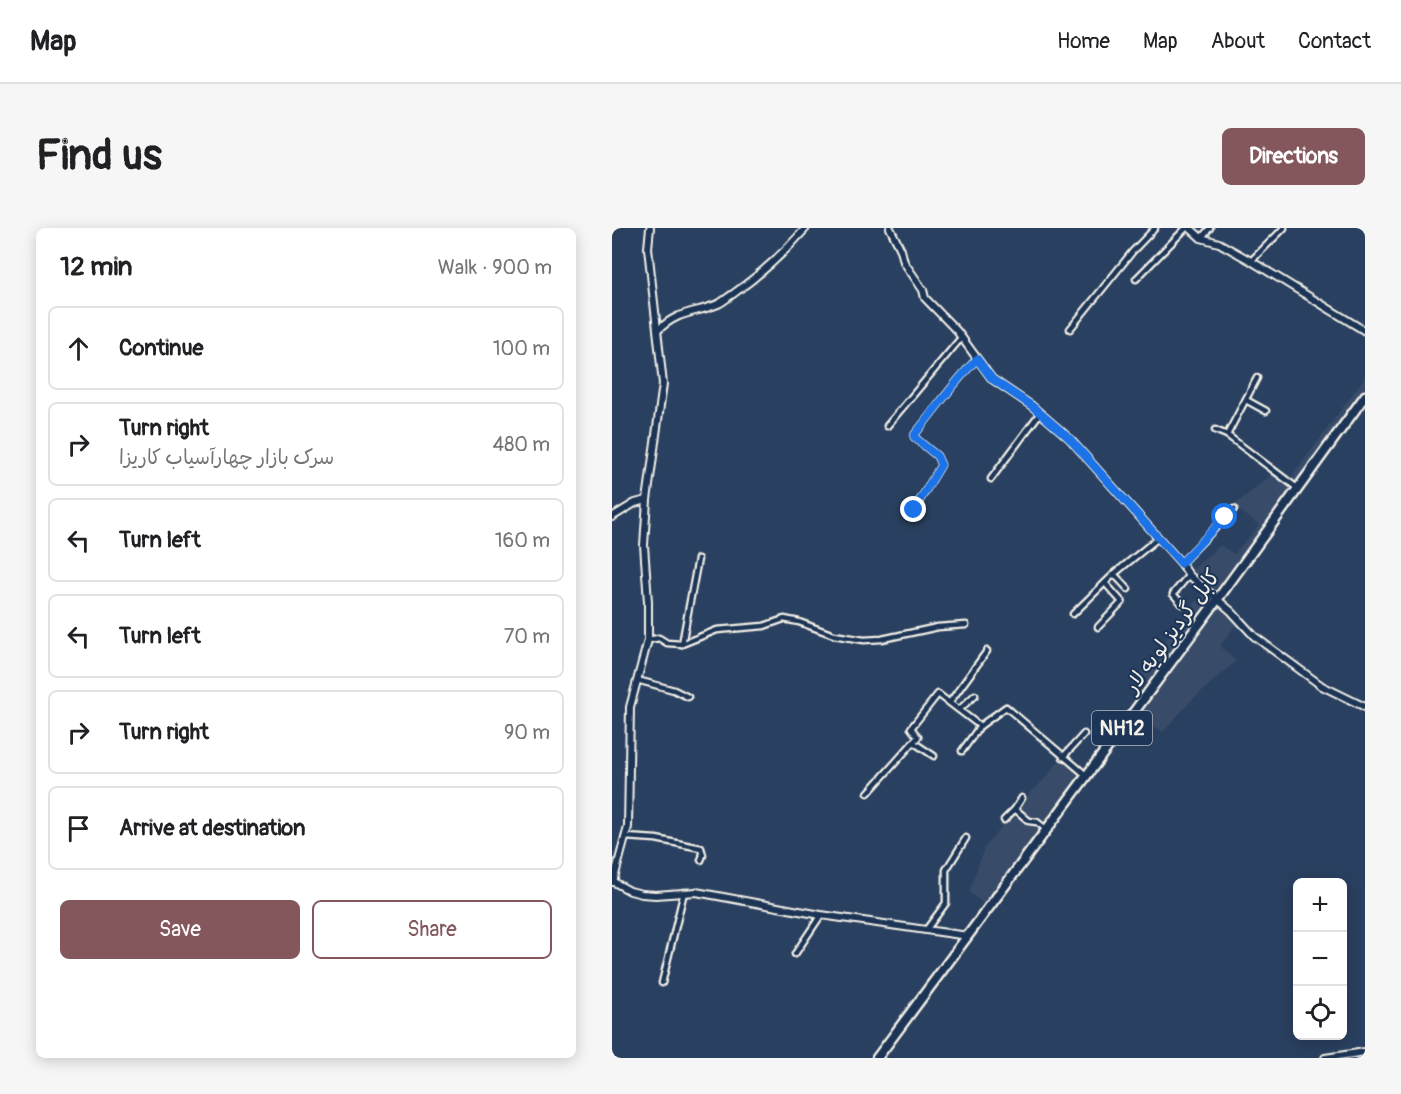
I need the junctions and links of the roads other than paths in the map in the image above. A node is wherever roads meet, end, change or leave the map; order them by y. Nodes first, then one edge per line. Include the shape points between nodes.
1 (650, 228) edge
2 (806, 228) edge
3 (890, 228) edge
4 (1155, 228) edge
5 (1188, 228) edge
6 (1210, 228) edge
7 (1284, 228) edge
8 (1201, 238) junction
9 (1251, 261) junction
10 (1136, 279) dead end
11 (1070, 329) dead end
12 (658, 330) junction
13 (1365, 331) edge
14 (962, 338) junction
15 (977, 359) junction
16 (1257, 378) dead end
17 (1365, 396) edge
18 (1246, 400) junction
19 (1266, 411) dead end
20 (1040, 413) junction
21 (887, 426) dead end
22 (1215, 430) dead end
23 (1227, 435) junction
24 (991, 479) dead end
25 (1297, 488) junction
26 (647, 500) junction
27 (1234, 509) dead end
28 (914, 510) dead end
29 (612, 518) edge
30 (1158, 538) junction
31 (699, 559) dead end
32 (1181, 563) junction
33 (1114, 574) junction
34 (1189, 575) junction
35 (1105, 583) junction
36 (1128, 589) dead end
37 (1217, 600) junction
38 (1182, 604) dead end
39 (1073, 614) dead end
40 (966, 625) dead end
41 (1098, 627) dead end
42 (648, 639) junction
43 (682, 644) junction
44 (987, 651) dead end
45 (637, 680) junction
46 (975, 695) dead end
47 (688, 697) dead end
48 (950, 702) junction
49 (1365, 707) edge
50 (960, 710) junction
51 (980, 726) junction
52 (1084, 734) dead end
53 (913, 742) junction
54 (962, 751) dead end
55 (934, 756) dead end
56 (1063, 757) junction
57 (1087, 776) junction
58 (868, 793) dead end
59 (1022, 798) dead end
60 (1015, 809) junction
61 (1004, 820) dead end
62 (1047, 830) junction
63 (625, 837) junction
64 (966, 838) dead end
65 (701, 860) dead end
66 (612, 883) edge
67 (684, 892) junction
68 (821, 915) junction
69 (926, 930) junction
70 (968, 936) junction
71 (795, 954) dead end
72 (662, 983) dead end
73 (1365, 1052) edge
74 (877, 1058) edge
75 (1325, 1058) edge

1 - 12 street via 648,248
2 - 12 street via 752,281 719,304 685,312
3 - 14 street via 925,298
4 - 11 street
5 - 8 street
5 - 10 street
6 - 8 street
7 - 9 street
8 - 9 street
9 - 13 street
12 - 26 street via 663,384
14 - 15 street
14 - 21 street
15 - 20 street via 992,379
15 - 28 street via 915,434 941,465
16 - 18 street
17 - 25 highway, کابل گردیز لویه لار / NH12
18 - 19 street
18 - 23 street
20 - 24 street
20 - 30 street via 1069,438
22 - 23 street
23 - 25 street
25 - 37 highway, کابل گردیز لویه لار / NH12
26 - 29 street
26 - 42 street via 644,545
27 - 32 street
30 - 32 street
30 - 33 street
31 - 43 street
32 - 34 street
33 - 35 street
33 - 36 street
34 - 37 street
34 - 38 street via 1173,594
35 - 39 street
35 - 41 street via 1122,602
37 - 49 street via 1254,636 1322,686
37 - 57 highway, کابل گردیز لویه لار / NH12
40 - 43 street via 864,640 784,619 764,626 717,630
42 - 43 street
42 - 45 street
44 - 48 street
45 - 47 street
45 - 63 street via 630,707 630,820
46 - 50 street
48 - 50 street
48 - 53 street via 938,694 911,728 918,736
50 - 51 street
51 - 54 street
51 - 56 street via 1006,707
52 - 56 street
53 - 55 street
53 - 58 street
56 - 57 street
57 - 62 highway, کابل گردیز لویه لار / NH12
59 - 60 street
60 - 61 street
60 - 62 street
62 - 70 highway, کابل گردیز لویه لار / NH12
63 - 65 street via 656,838 701,848
63 - 66 street
64 - 69 street via 946,870 946,903
66 - 67 street via 642,894
67 - 68 street
67 - 72 street
68 - 69 street
68 - 71 street
69 - 70 street
70 - 74 highway, کابل گردیز لویه لار / NH12
73 - 75 street

